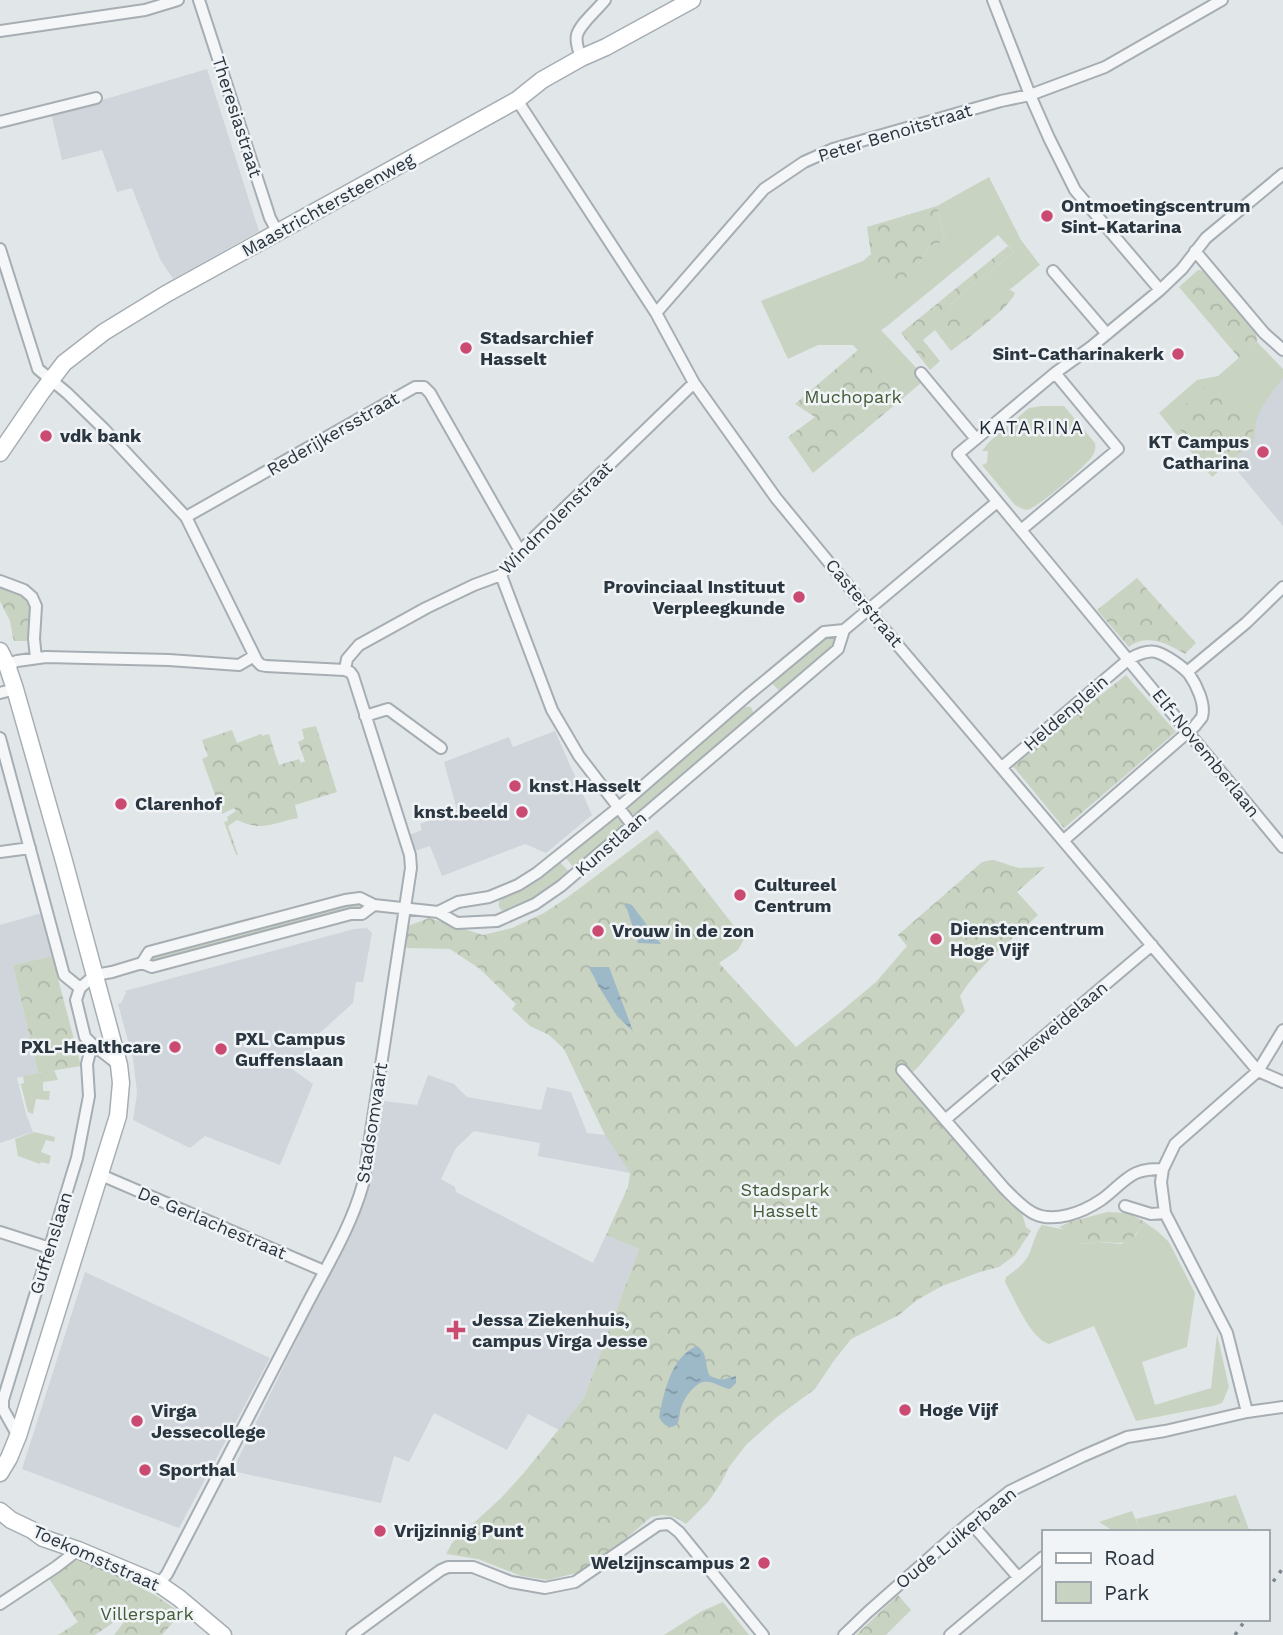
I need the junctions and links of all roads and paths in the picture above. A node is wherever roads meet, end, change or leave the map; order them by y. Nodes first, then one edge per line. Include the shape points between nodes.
1 (178, 0) edge
2 (199, 0) edge
3 (606, 0) edge
4 (692, 0) edge
5 (993, 0) edge
6 (1222, 0) edge
7 (0, 30) edge
8 (581, 58) junction
9 (1030, 95) junction
10 (96, 98) dead end
11 (517, 100) junction
12 (0, 122) edge
13 (1283, 174) edge
14 (278, 233) junction
15 (0, 248) edge
16 (1195, 251) junction
17 (1053, 271) dead end
18 (1160, 290) junction
19 (656, 313) junction
20 (1107, 334) junction
21 (1283, 350) edge
22 (921, 373) dead end
23 (1055, 373) junction
24 (50, 379) junction
25 (694, 383) junction
26 (976, 439) junction
27 (0, 453) edge
28 (997, 502) junction
29 (186, 517) junction
30 (1021, 530) junction
31 (520, 551) junction
32 (502, 575) junction
33 (0, 580) edge
34 (1283, 587) edge
35 (868, 610) junction
36 (844, 630) junction
37 (254, 656) junction
38 (4, 658) edge
39 (36, 658) junction
40 (1129, 659) junction
41 (345, 670) junction
42 (1187, 672) junction
43 (8, 691) edge
44 (748, 695) junction
45 (764, 714) junction
46 (365, 716) junction
47 (1188, 732) junction
48 (0, 738) edge
49 (441, 748) dead end
50 (1002, 767) junction
51 (618, 808) junction
52 (632, 825) junction
53 (1064, 840) junction
54 (1283, 847) edge
55 (30, 848) junction
56 (0, 852) edge
57 (489, 897) junction
58 (374, 905) junction
59 (406, 908) junction
60 (438, 912) junction
61 (496, 921) junction
62 (1152, 945) junction
63 (142, 963) junction
64 (95, 975) junction
65 (80, 988) junction
66 (1283, 1030) edge
67 (92, 1044) junction
68 (119, 1065) junction
69 (902, 1070) dead end
70 (1258, 1071) junction
71 (1283, 1082) edge
72 (946, 1119) junction
73 (1163, 1169) junction
74 (101, 1175) junction
75 (1125, 1206) dead end
76 (1165, 1213) junction
77 (0, 1232) edge
78 (50, 1248) junction
79 (324, 1271) junction
80 (1283, 1407) edge
81 (1247, 1412) junction
82 (18, 1436) junction
83 (0, 1473) edge
84 (0, 1511) edge
85 (970, 1522) junction
86 (78, 1550) junction
87 (1042, 1558) edge
88 (1018, 1577) junction
89 (159, 1584) junction
90 (0, 1604) edge
91 (223, 1635) edge
92 (352, 1635) edge
93 (763, 1635) edge
94 (844, 1635) edge
95 (950, 1635) edge

1 - 7 street via 145,10
2 - 14 street, Theresiastraat
3 - 8 street via 577,35
4 - 8 main road, Maastrichtersteenweg
5 - 9 street
6 - 9 street, Peter Benoitstraat via 1105,67
8 - 11 main road, Maastrichtersteenweg
9 - 18 street via 1075,190
9 - 19 street, Peter Benoitstraat via 833,149 804,162 764,189
10 - 12 street
11 - 14 main road, Maastrichtersteenweg
11 - 19 street, Casterstraat
13 - 16 street
14 - 24 main road, Maastrichtersteenweg via 104,332
15 - 24 street via 37,369
16 - 18 street
16 - 21 street
17 - 20 street
18 - 20 street
19 - 25 street, Casterstraat
20 - 23 street
22 - 26 street
23 - 26 street
23 - 30 street via 1118,449
24 - 27 main road, Maastrichtersteenweg
24 - 29 street
25 - 31 street, Windmolenstraat
25 - 35 street, Casterstraat via 776,498
26 - 28 street, Elf-Novemberlaan via 958,454
28 - 30 street, Elf-Novemberlaan
28 - 35 street, Kunstlaan
29 - 31 street, Rederijkersstraat via 415,387 424,387
29 - 37 street
30 - 40 street, Elf-Novemberlaan
31 - 32 street, Windmolenstraat
32 - 41 street, Windmolenstraat via 474,584 359,645 347,659
32 - 51 street via 552,710
33 - 39 street via 32,597
34 - 42 street
35 - 36 street, Kunstlaan
35 - 50 street, Casterstraat
36 - 44 street, Kunstlaan via 824,632
36 - 45 street, Kunstlaan via 838,649
37 - 39 street via 231,665
37 - 41 street via 266,666
38 - 39 street
38 - 43 main road, Guffenslaan
40 - 42 street via 1154,652
40 - 47 street, Elf-Novemberlaan
40 - 50 street, Heldenplein
41 - 46 street, Stadsomvaart via 353,676
42 - 47 street via 1202,705 1202,716
43 - 64 main road, Guffenslaan
44 - 45 street
44 - 51 street, Kunstlaan
45 - 52 street, Kunstlaan
46 - 49 street via 388,709
46 - 59 street, Stadsomvaart via 410,855
47 - 53 street
47 - 54 street, Elf-Novemberlaan
48 - 55 street
50 - 53 street, Casterstraat
51 - 52 street
51 - 57 street, Kunstlaan via 537,873
52 - 61 street, Kunstlaan via 561,886 535,904
53 - 62 street, Casterstraat
55 - 56 street
55 - 65 street via 64,975
57 - 60 street, Kunstlaan via 458,902
57 - 61 street
58 - 59 street, Kunstlaan
58 - 63 street, Kunstlaan via 362,914 152,967
58 - 63 street, Kunstlaan via 360,898 345,900 149,952
59 - 60 street, Kunstlaan
59 - 79 street, Stadsomvaart via 363,1185
60 - 61 street, Kunstlaan via 457,923
62 - 70 street, Casterstraat
62 - 72 street, Plankeweidelaan
63 - 64 street, Kunstlaan
64 - 65 street
64 - 68 main road, Guffenslaan
65 - 67 street, Guffenslaan via 76,1000
66 - 70 street
67 - 68 street
67 - 78 street, Guffenslaan via 87,1063 89,1096 77,1158
68 - 74 main road, Guffenslaan via 118,1116
69 - 72 street
70 - 71 street
70 - 73 street via 1175,1144
72 - 73 street via 1022,1206 1046,1217 1077,1213 1135,1173
73 - 76 street
74 - 79 street, De Gerlachestraat
74 - 82 main road, Guffenslaan
75 - 76 street
76 - 81 street via 1227,1333
77 - 78 street
78 - 82 street, Guffenslaan via 3,1400
79 - 89 street, Stadsomvaart
80 - 81 street, Oude Luikerbaan
81 - 85 street, Oude Luikerbaan via 1127,1437 1010,1491
82 - 83 main road, Guffenslaan
84 - 86 main road, Toekomststraat via 43,1538
85 - 88 street
85 - 94 street, Oude Luikerbaan
86 - 89 main road, Toekomststraat
86 - 90 street
87 - 88 street
88 - 95 street
89 - 91 main road, Toekomststraat
92 - 93 street via 448,1567 473,1567 545,1588 575,1582 658,1525 669,1524

